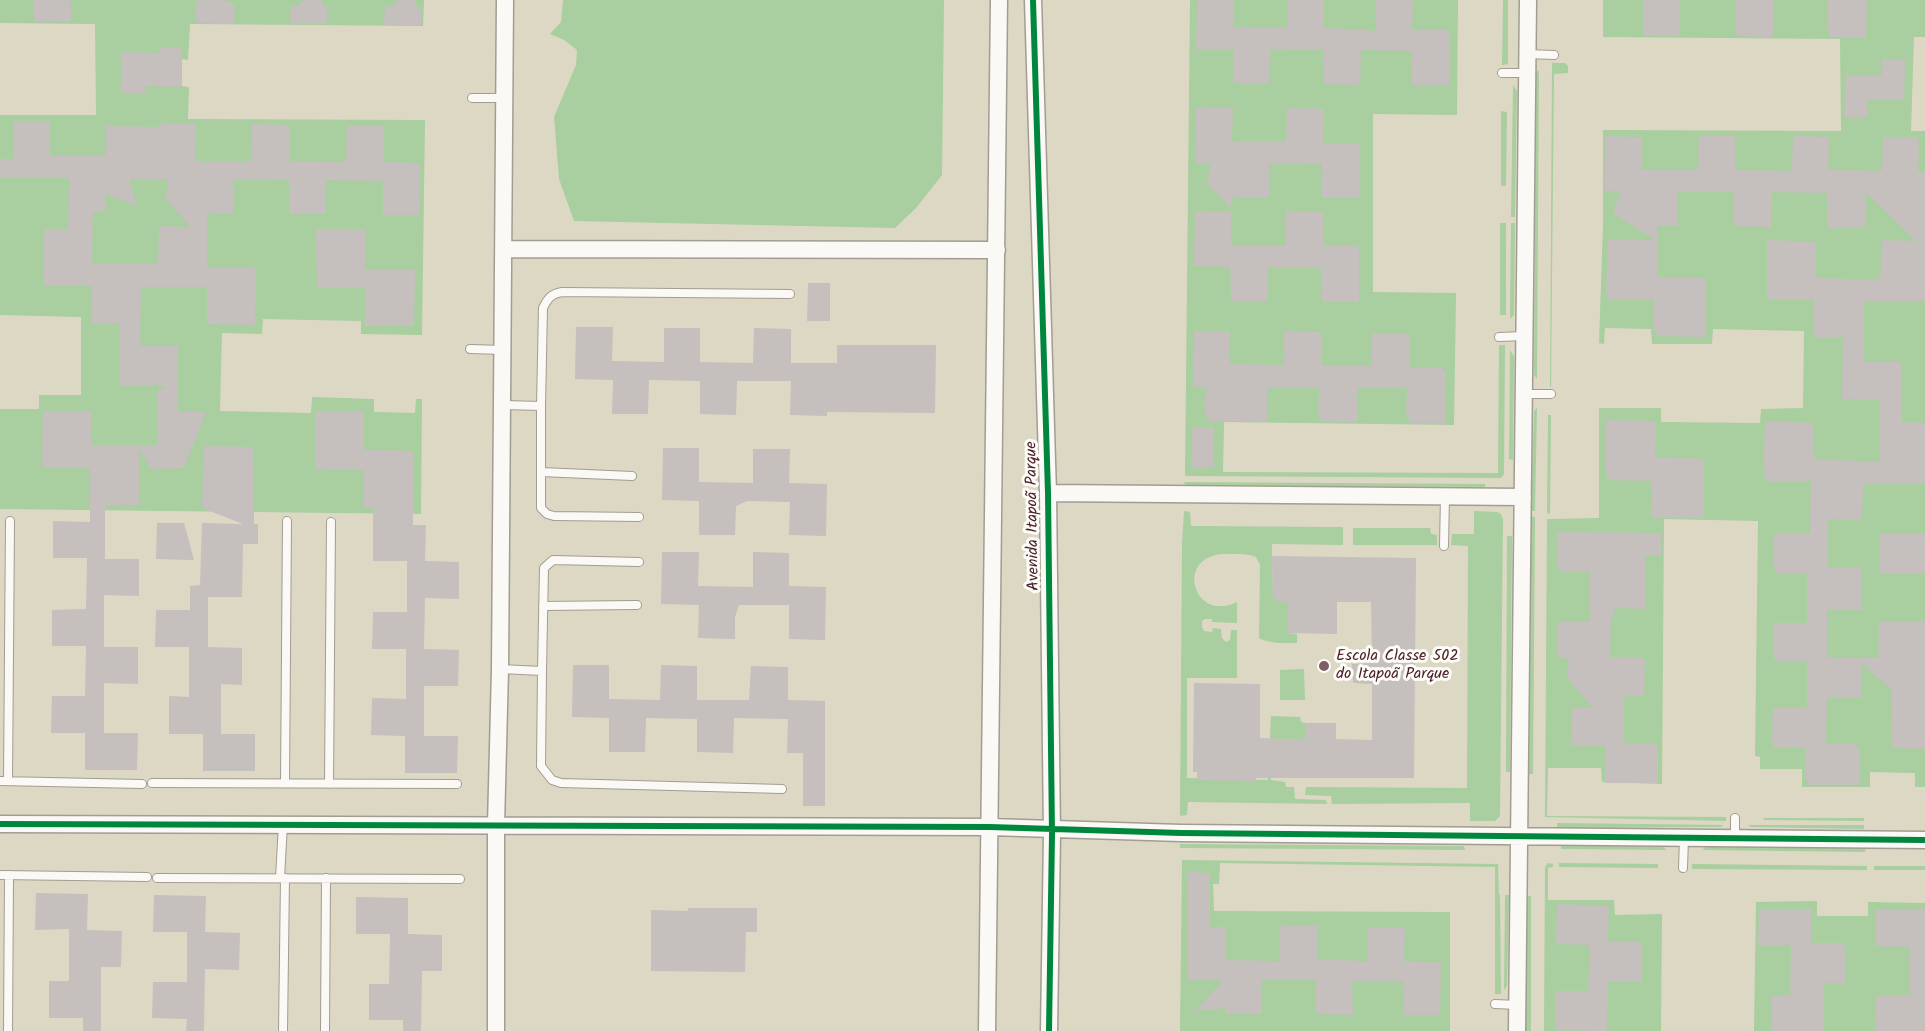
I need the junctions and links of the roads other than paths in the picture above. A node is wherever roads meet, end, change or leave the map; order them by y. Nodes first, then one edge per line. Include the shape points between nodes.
1 (505, 0) edge
2 (999, 0) edge
3 (1033, 0) edge
4 (1528, 0) edge
5 (1527, 54) junction
6 (1554, 55) dead end
7 (1502, 73) dead end
8 (1527, 73) junction
9 (472, 98) dead end
10 (505, 98) junction
11 (504, 249) junction
12 (997, 250) junction
13 (790, 294) dead end
14 (1524, 336) junction
15 (1499, 337) dead end
16 (470, 349) dead end
17 (503, 350) junction
18 (1524, 394) junction
19 (1551, 394) dead end
20 (502, 405) junction
21 (541, 406) junction
22 (541, 472) junction
23 (632, 476) dead end
24 (1048, 493) junction
25 (1445, 496) junction
26 (1523, 497) junction
27 (639, 517) dead end
28 (10, 521) dead end
29 (287, 521) dead end
30 (331, 522) dead end
31 (1444, 546) dead end
32 (639, 562) dead end
33 (637, 605) dead end
34 (543, 606) junction
35 (500, 669) junction
36 (542, 671) junction
37 (4, 781) edge
38 (142, 783) dead end
39 (152, 783) dead end
40 (285, 783) junction
41 (329, 783) junction
42 (457, 784) dead end
43 (782, 789) dead end
44 (1735, 818) dead end
45 (0, 824) edge
46 (283, 824) junction
47 (496, 825) junction
48 (990, 827) junction
49 (1052, 829) junction
50 (1520, 837) junction
51 (1684, 838) junction
52 (1735, 838) junction
53 (1925, 840) edge
54 (1683, 868) dead end
55 (5, 875) edge
56 (147, 877) dead end
57 (157, 878) dead end
58 (283, 878) junction
59 (326, 878) junction
60 (460, 879) dead end
61 (1495, 1004) dead end
62 (1518, 1005) junction
63 (8, 1031) edge
64 (283, 1031) edge
65 (325, 1031) edge
66 (496, 1031) edge
67 (987, 1031) edge
68 (1049, 1031) edge
69 (1517, 1031) edge

1 - 10 street
2 - 12 street
3 - 24 street, Avenida Itapoã Parque
4 - 5 street
5 - 6 lane
5 - 8 street
7 - 8 lane
8 - 14 street
9 - 10 lane
10 - 11 street
11 - 12 street
11 - 17 street
12 - 48 street
13 - 21 lane via 554,294 543,308
14 - 15 lane
14 - 18 street
16 - 17 lane
17 - 20 street
18 - 19 lane
18 - 26 street
20 - 21 lane
20 - 35 street
21 - 22 lane
22 - 23 lane
22 - 27 lane via 541,508 547,514
24 - 25 street
24 - 49 street, Avenida Itapoã Parque
25 - 26 street
25 - 31 lane
26 - 50 street
28 - 37 lane
29 - 40 lane
30 - 41 lane
32 - 34 lane via 554,560 544,568
33 - 34 lane
34 - 36 lane
35 - 36 lane
35 - 47 street
36 - 43 lane via 541,766 552,780
37 - 38 lane
39 - 40 lane
40 - 41 lane
41 - 42 lane
44 - 52 lane
45 - 46 street
46 - 47 street
46 - 58 lane
47 - 48 street
47 - 66 street
48 - 49 street
48 - 67 street
49 - 50 street
49 - 68 street, Avenida Itapoã Parque
50 - 51 street
50 - 62 street
51 - 52 street
51 - 54 lane
52 - 53 street
55 - 56 lane
55 - 63 lane
57 - 58 lane
58 - 59 lane
58 - 64 lane
59 - 60 lane
59 - 65 lane
61 - 62 lane
62 - 69 street

